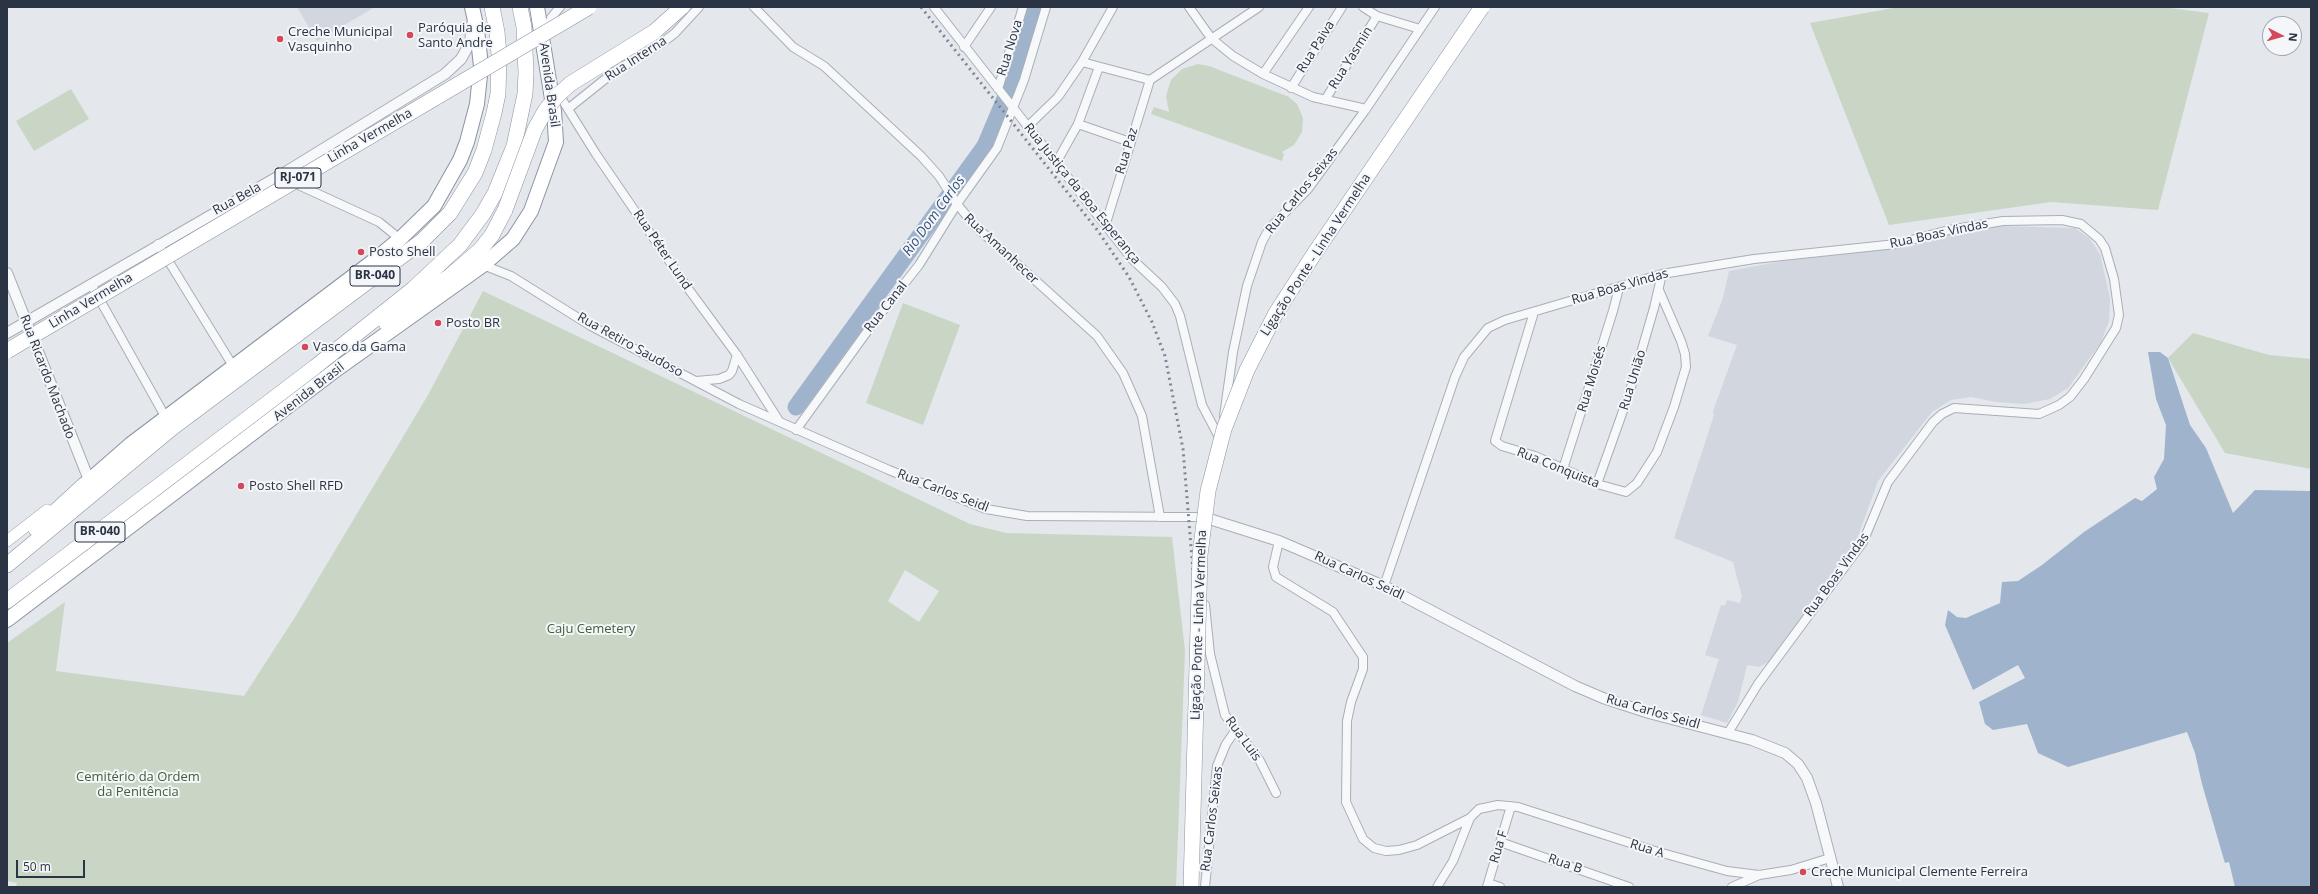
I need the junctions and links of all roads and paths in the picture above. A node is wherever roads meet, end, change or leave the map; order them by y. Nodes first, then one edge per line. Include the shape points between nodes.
1 (492, 7) edge
2 (520, 7) edge
3 (537, 7) edge
4 (560, 7) edge
5 (574, 7) edge
6 (589, 7) edge
7 (682, 7) edge
8 (689, 7) edge
9 (699, 7) edge
10 (754, 7) edge
11 (991, 7) edge
12 (1023, 7) edge
13 (1046, 7) edge
14 (1113, 7) edge
15 (1189, 7) edge
16 (1259, 7) edge
17 (1309, 7) edge
18 (1342, 7) edge
19 (1363, 7) edge
20 (1435, 7) edge
21 (1482, 7) edge
22 (935, 8) edge
23 (473, 9) edge
24 (1377, 16) junction
25 (1420, 28) junction
26 (1211, 38) junction
27 (543, 40) junction
28 (964, 47) junction
29 (1082, 62) junction
30 (1100, 67) junction
31 (1263, 74) junction
32 (548, 77) junction
33 (1150, 80) junction
34 (1291, 88) junction
35 (1000, 91) junction
36 (563, 100) junction
37 (1325, 100) junction
38 (1012, 105) junction
39 (569, 108) junction
40 (1366, 109) junction
41 (1078, 124) junction
42 (1026, 127) junction
43 (1130, 142) junction
44 (1056, 164) junction
45 (279, 176) junction
46 (955, 202) junction
47 (1106, 223) junction
48 (400, 239) junction
49 (158, 244) junction
50 (483, 265) junction
51 (7, 273) edge
52 (1662, 274) junction
53 (91, 284) junction
54 (1618, 288) junction
55 (1659, 290) junction
56 (1534, 312) junction
57 (26, 322) junction
58 (7, 333) edge
59 (7, 341) edge
60 (7, 350) edge
61 (737, 355) junction
62 (233, 366) junction
63 (315, 367) junction
64 (695, 381) junction
65 (166, 418) junction
66 (779, 421) junction
67 (796, 430) junction
68 (1220, 438) junction
69 (1563, 469) junction
70 (86, 482) junction
71 (1597, 484) junction
72 (1160, 517) junction
73 (1203, 517) junction
74 (7, 541) edge
75 (1279, 541) junction
76 (7, 553) edge
77 (7, 565) edge
78 (1384, 586) junction
79 (7, 601) edge
80 (7, 620) edge
81 (1235, 731) junction
82 (1728, 733) junction
83 (1276, 793) dead end
84 (1511, 806) junction
85 (1470, 818) junction
86 (1500, 842) junction
87 (1830, 858) junction
88 (1756, 877) junction
89 (1487, 885) edge
90 (1191, 887) edge
91 (1205, 887) edge
92 (1437, 887) edge
93 (1500, 887) edge
94 (1629, 887) edge
95 (1732, 887) edge
96 (1750, 887) edge
97 (1838, 887) edge

1 - 77 highway, BR-040 via 499,54 498,94 484,150 475,173 450,213 422,241 172,428
2 - 63 highway, Avenida Brasil / BR-040 via 526,51 525,94 506,170 486,209 473,229 447,259 413,290
3 - 27 highway, Avenida Brasil
4 - 27 street via 551,18
5 - 59 highway, Linha Vermelha / RJ-071
6 - 60 highway, Linha Vermelha / RJ-071, bridge
7 - 63 highway, bridge via 654,32 570,84 556,97 535,129 505,210 486,243 450,276 368,335
8 - 36 street via 668,28 631,54 573,88
9 - 39 street, Rua Interna via 675,33 614,72
10 - 46 street, Rua Amanhecer via 793,47 824,66 921,156 935,170
11 - 28 street
12 - 35 street, Rua Nova
13 - 38 street, Rua Canal
14 - 29 street
15 - 26 street
16 - 26 street
17 - 31 street
18 - 34 street, Rua Paiva
19 - 24 street
20 - 25 street, Rua Carlos Seixas
21 - 90 highway, Ligação Ponte - Linha Vermelha, bridge via 1276,313 1247,370 1224,429 1208,491 1200,554
22 - 28 street, Rua Justiça da Boa Esperança
23 - 45 street, Rua Bela via 470,43 461,58 445,74
23 - 48 highway via 481,66 477,104 467,142 452,176 434,206
24 - 25 street
24 - 37 street, Rua Yasmin
25 - 40 street, Rua Carlos Seixas
26 - 31 street via 1233,56
26 - 33 street
27 - 32 highway, Avenida Brasil
28 - 35 street, Rua Justiça da Boa Esperança
29 - 30 street
29 - 42 street via 1058,97
30 - 33 street
30 - 41 street
31 - 34 street
32 - 36 street, Rua Péter Lund
32 - 50 highway, Avenida Brasil via 556,134 552,155 525,223 513,239
33 - 43 street, Rua Paz
34 - 37 street
35 - 38 street, Rua Justiça da Boa Esperança
36 - 39 street, Rua Péter Lund
37 - 40 street
38 - 42 street, Rua Justiça da Boa Esperança
38 - 46 street, Rua Canal via 997,148
39 - 61 street, Rua Péter Lund via 596,154
40 - 68 street, Rua Carlos Seixas via 1308,189 1269,229 1262,242 1247,286 1233,352
41 - 43 street
41 - 44 street
42 - 44 street, Rua Justiça da Boa Esperança
43 - 47 street, Rua Paz
44 - 47 street, Rua Justiça da Boa Esperança
45 - 48 street via 379,222
45 - 49 street, Rua Bela
46 - 67 street, Rua Canal via 919,265 874,322
46 - 72 street, Rua Amanhecer via 975,226 1097,336 1123,372 1142,416
47 - 68 street, Rua Justiça da Boa Esperança via 1132,258 1162,287 1175,304 1202,405
48 - 62 highway
49 - 53 street, Rua Bela
49 - 62 street
50 - 64 street, Rua Retiro Saudoso via 511,276 591,326
50 - 80 highway, Avenida Brasil via 337,370
51 - 57 street, Rua Ricardo Machado
52 - 54 street, Rua Boas Vindas
52 - 55 street, Rua União
52 - 82 street, Rua Boas Vindas via 1754,259 1896,244 1950,230 2003,221 2062,220 2081,224 2099,239 2110,260 2118,300 2119,315 2116,328 2084,380 2070,397 2039,414 1954,408 1933,422 1888,482 1863,542 1758,684
53 - 57 street, Rua Bela
53 - 65 street
54 - 56 street, Rua Boas Vindas
54 - 69 street, Rua Moisés via 1609,326
55 - 71 street, Rua União via 1629,394
55 - 71 street, Rua Conquista via 1685,354 1685,374 1657,452 1630,490 1624,492
56 - 69 street, Rua Conquista via 1495,439 1496,443 1502,446 1535,456
56 - 78 street, Rua Boas Vindas via 1488,328 1464,357 1442,413
57 - 58 street, Rua Bela
57 - 70 street, Rua Ricardo Machado
61 - 64 street via 729,375 719,379
61 - 66 street, Rua Péter Lund
62 - 65 highway
63 - 79 highway, Avenida Brasil / BR-040
64 - 66 street, Rua Retiro Saudoso
65 - 70 highway
66 - 67 street, Rua Carlos Seidl
67 - 72 street, Rua Carlos Seidl via 986,509 1027,516
68 - 73 street, Rua Carlos Seixas via 1217,467
69 - 71 street, Rua Conquista
70 - 74 main road
70 - 76 highway
72 - 73 street, Rua Carlos Seidl
73 - 75 street, Rua Carlos Seidl
73 - 81 street, Rua Luis via 1204,592 1210,654 1220,700 1225,715
75 - 78 street, Rua Carlos Seidl
75 - 85 street, Rua A via 1273,567 1276,577 1333,612 1363,657 1363,669 1347,721 1346,802 1363,839 1374,848 1386,851 1399,850 1417,845
78 - 82 street, Rua Carlos Seidl via 1574,686 1619,704
81 - 83 street, Rua Luis via 1260,761
81 - 91 street, Rua Carlos Seixas via 1226,744 1217,766
82 - 87 street, Rua Carlos Seidl via 1772,746 1798,764 1807,778 1816,803
84 - 85 street, Rua A via 1486,807 1474,812
84 - 86 street, Rua F
84 - 88 street, Rua A via 1696,863
85 - 92 street via 1453,861
86 - 89 street, Rua F
86 - 94 street, Rua B
87 - 88 street, Rua A
87 - 97 street, Rua Carlos Seidl
88 - 95 street
88 - 96 street
89 - 93 street

